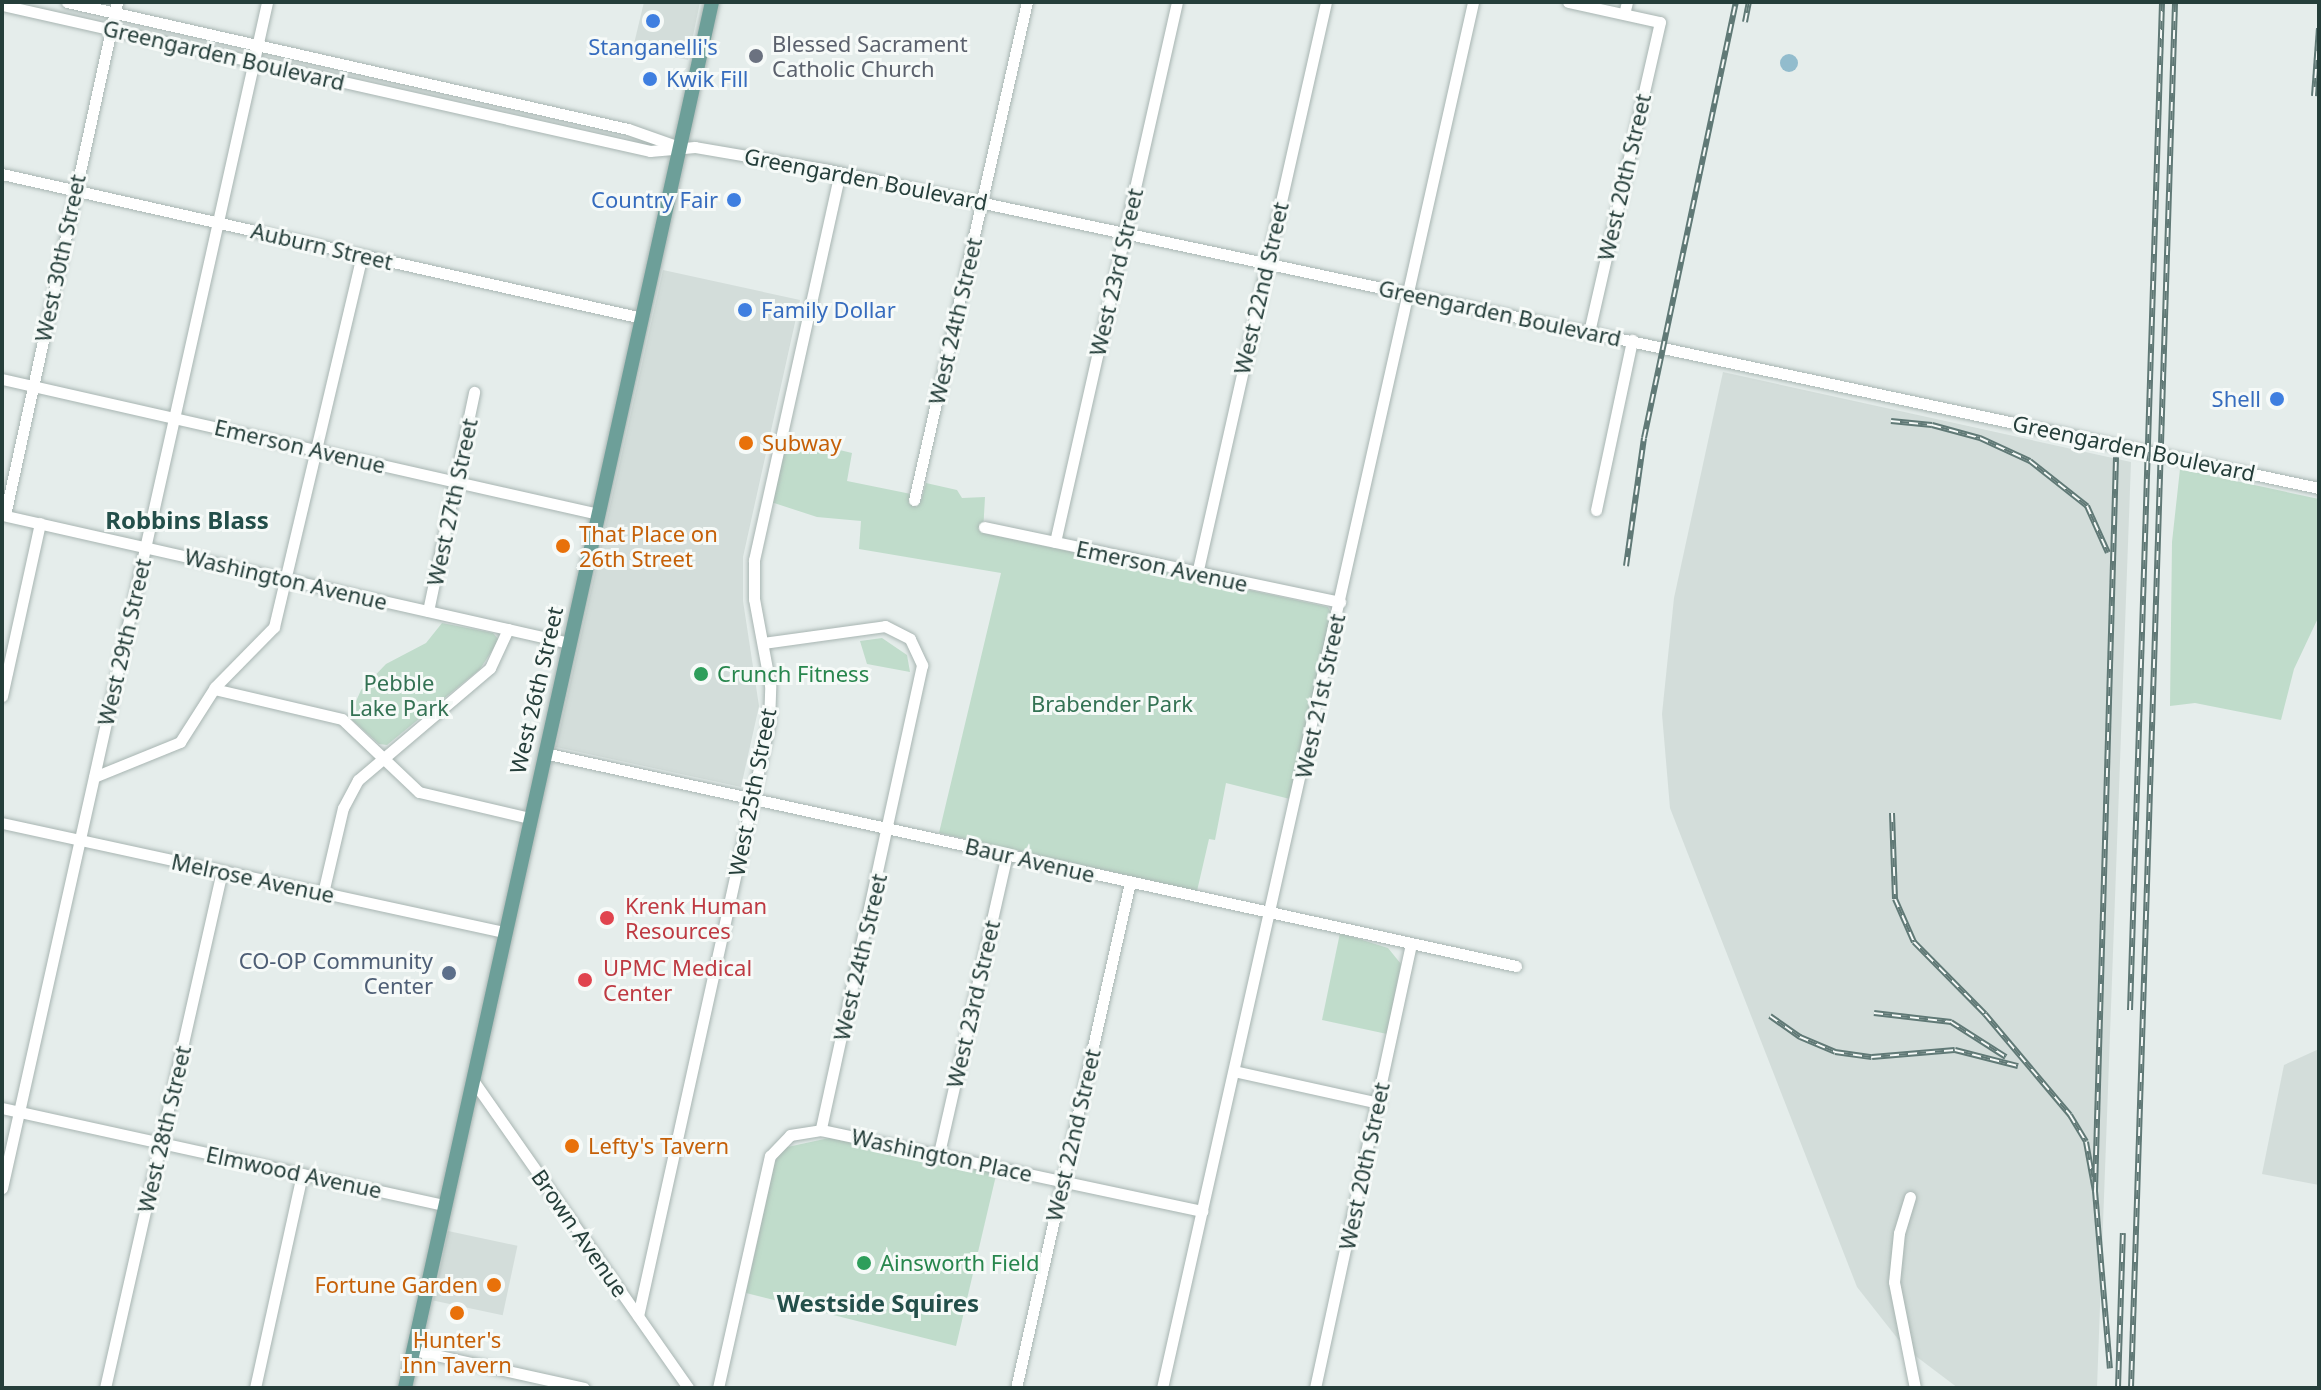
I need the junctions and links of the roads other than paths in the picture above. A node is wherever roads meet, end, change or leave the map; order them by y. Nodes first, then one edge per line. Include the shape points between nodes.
1 (67, 2) edge
2 (267, 2) edge
3 (712, 2) edge
4 (1027, 2) edge
5 (1177, 2) edge
6 (1326, 2) edge
7 (1473, 2) edge
8 (1568, 2) edge
9 (2, 5) edge
10 (116, 8) edge
11 (1626, 8) edge
12 (111, 30) junction
13 (257, 45) junction
14 (254, 62) junction
15 (680, 147) junction
16 (840, 173) junction
17 (2, 174) edge
18 (74, 190) junction
19 (981, 203) junction
20 (218, 223) junction
21 (1125, 233) junction
22 (362, 255) junction
23 (1267, 263) junction
24 (1408, 293) junction
25 (642, 318) junction
26 (1589, 331) junction
27 (1632, 340) junction
28 (2, 379) edge
29 (32, 386) junction
30 (474, 392) dead end
31 (174, 418) junction
32 (315, 450) junction
33 (456, 481) junction
34 (2319, 488) edge
35 (914, 500) dead end
36 (1596, 510) dead end
37 (598, 514) junction
38 (3, 515) edge
39 (40, 523) junction
40 (984, 527) dead end
41 (1055, 542) junction
42 (145, 547) junction
43 (1197, 574) junction
44 (286, 578) junction
45 (1340, 602) junction
46 (428, 611) junction
47 (508, 629) junction
48 (569, 643) junction
49 (763, 643) junction
50 (214, 689) junction
51 (2, 696) edge
52 (544, 753) junction
53 (383, 754) junction
54 (94, 777) junction
55 (753, 798) junction
56 (530, 818) junction
57 (2, 823) edge
58 (889, 828) junction
59 (80, 840) junction
60 (1007, 854) junction
61 (222, 871) junction
62 (1130, 882) junction
63 (323, 893) junction
64 (1271, 911) junction
65 (504, 932) junction
66 (1411, 943) junction
67 (1516, 966) dead end
68 (1234, 1071) junction
69 (472, 1079) junction
70 (1378, 1103) junction
71 (2, 1108) edge
72 (19, 1112) junction
73 (821, 1130) junction
74 (161, 1143) junction
75 (939, 1153) junction
76 (302, 1174) junction
77 (1063, 1180) junction
78 (2, 1188) edge
79 (1910, 1197) dead end
80 (445, 1205) junction
81 (1202, 1211) junction
82 (638, 1316) junction
83 (413, 1350) junction
84 (570, 1386) edge
85 (105, 1388) edge
86 (255, 1388) edge
87 (405, 1388) edge
88 (584, 1388) edge
89 (688, 1388) edge
90 (718, 1388) edge
91 (1016, 1388) edge
92 (1162, 1388) edge
93 (1315, 1388) edge
94 (1915, 1388) edge

1 - 10 street, Greengarden Boulevard
2 - 13 street, West 29th Street
3 - 15 main road, West 26th Street
4 - 19 street, West 24th Street
5 - 21 street, West 23rd Street
6 - 23 street, West 22nd Street
7 - 24 street, West 21st Street
8 - 11 street
9 - 12 street, Greengarden Boulevard
10 - 12 street, West 30th Street
10 - 13 street, Greengarden Boulevard
11 - 26 street, West 20th Street via 1660,22
12 - 14 street, Greengarden Boulevard
12 - 18 street, West 30th Street
13 - 14 street, West 29th Street
13 - 15 street, Greengarden Boulevard via 628,129
14 - 15 street, Greengarden Boulevard via 650,151
14 - 20 street, West 29th Street
15 - 16 street, Greengarden Boulevard
15 - 25 main road, West 26th Street
16 - 19 street, Greengarden Boulevard
16 - 49 street, West 25th Street via 754,560
17 - 18 street, Auburn Street
18 - 20 street, Auburn Street
18 - 29 street, West 30th Street
19 - 21 street, Greengarden Boulevard
19 - 35 street, West 24th Street
20 - 22 street, Auburn Street
20 - 31 street, West 29th Street
21 - 23 street, Greengarden Boulevard
21 - 41 street, West 23rd Street
22 - 25 street, Auburn Street
22 - 32 street
23 - 24 street, Greengarden Boulevard
23 - 43 street, West 22nd Street
24 - 26 street, Greengarden Boulevard
24 - 45 street, West 21st Street
25 - 37 main road, West 26th Street
26 - 27 street, Greengarden Boulevard
27 - 34 street, Greengarden Boulevard
27 - 36 street
28 - 29 street, Emerson Avenue
29 - 31 street, Emerson Avenue
29 - 38 street, West 30th Street
30 - 33 street, West 27th Street
31 - 32 street, Emerson Avenue
31 - 42 street, West 29th Street
32 - 33 street, Emerson Avenue
32 - 44 street
33 - 37 street, Emerson Avenue
33 - 46 street, West 27th Street
37 - 48 main road, West 26th Street
38 - 39 street, Washington Avenue
39 - 42 street, Washington Avenue
39 - 51 street
40 - 41 street, Emerson Avenue
41 - 43 street, Emerson Avenue
42 - 44 street, Washington Avenue
42 - 54 street, West 29th Street
43 - 45 street, Emerson Avenue
44 - 46 street, Washington Avenue
44 - 50 street via 268,636
45 - 64 street, West 21st Street
46 - 47 street, Washington Avenue
47 - 48 street, Washington Avenue
47 - 53 street via 490,668
48 - 52 main road, West 26th Street
49 - 55 street, West 25th Street via 771,711
49 - 58 street, West 24th Street via 881,626 902,632 914,644 921,674
50 - 53 street via 342,719
50 - 54 street via 180,742
52 - 55 street, Baur Avenue
52 - 56 main road, West 26th Street
53 - 56 street via 419,792
53 - 63 street via 358,780 343,808
54 - 59 street, West 29th Street
55 - 58 street, Baur Avenue
55 - 82 street, West 25th Street
56 - 65 main road, West 26th Street
57 - 59 street, Melrose Avenue
58 - 60 street, Baur Avenue
58 - 73 street, West 24th Street
59 - 61 street, Melrose Avenue
59 - 72 street, West 29th Street
60 - 62 street, Baur Avenue
60 - 75 street, West 23rd Street
61 - 63 street, Melrose Avenue
61 - 74 street, West 28th Street
62 - 64 street, Baur Avenue
62 - 77 street, West 22nd Street
63 - 65 street, Melrose Avenue
64 - 66 street, Baur Avenue
64 - 68 street, West 21st Street
65 - 69 main road, West 26th Street
66 - 67 street, Baur Avenue
66 - 70 street, West 20th Street
68 - 70 street
68 - 81 street, West 21st Street
69 - 80 main road, West 26th Street
69 - 82 street, Brown Avenue
70 - 93 street, West 20th Street
71 - 72 street, Elmwood Avenue
72 - 74 street, Elmwood Avenue
72 - 78 street, West 29th Street
73 - 75 street, Washington Place
73 - 90 street, Washington Place via 777,1143
74 - 76 street, Elmwood Avenue
74 - 85 street, West 28th Street
75 - 77 street, Washington Place
76 - 80 street, Elmwood Avenue
76 - 86 street
77 - 81 street, Washington Place
77 - 91 street, West 22nd Street
79 - 94 street via 1899,1233 1894,1282
80 - 83 main road, West 26th Street
81 - 92 street, West 21st Street
82 - 89 street, Brown Avenue
83 - 84 street
83 - 87 main road, West 26th Street
84 - 88 street

